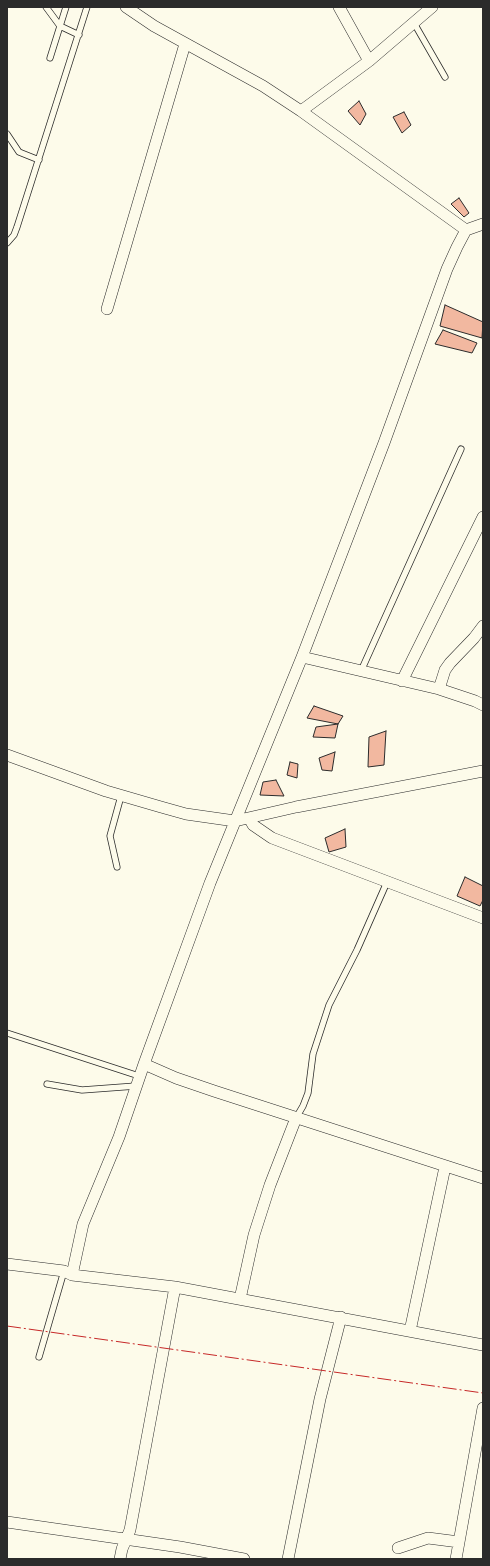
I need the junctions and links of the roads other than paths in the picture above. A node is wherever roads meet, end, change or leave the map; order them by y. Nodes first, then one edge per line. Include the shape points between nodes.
1 (46, 7) edge
2 (66, 7) edge
3 (87, 7) edge
4 (126, 7) edge
5 (340, 7) edge
6 (432, 7) edge
7 (414, 23) junction
8 (60, 26) junction
9 (79, 35) junction
10 (185, 44) junction
11 (50, 58) dead end
12 (368, 61) junction
13 (445, 76) dead end
14 (301, 111) junction
15 (7, 134) edge
16 (39, 160) junction
17 (483, 224) edge
18 (466, 230) junction
19 (7, 243) edge
20 (107, 310) dead end
21 (461, 449) dead end
22 (483, 517) edge
23 (483, 626) edge
24 (302, 657) junction
25 (361, 671) junction
26 (402, 681) junction
27 (439, 689) junction
28 (483, 705) edge
29 (7, 755) edge
30 (483, 772) edge
31 (122, 796) junction
32 (249, 818) junction
33 (235, 821) junction
34 (117, 867) dead end
35 (387, 882) junction
36 (483, 918) edge
37 (7, 1033) edge
38 (144, 1064) junction
39 (138, 1081) junction
40 (47, 1084) dead end
41 (296, 1118) junction
42 (445, 1167) junction
43 (483, 1178) edge
44 (7, 1264) edge
45 (68, 1273) junction
46 (175, 1287) junction
47 (240, 1299) junction
48 (341, 1317) junction
49 (410, 1331) junction
50 (483, 1345) edge
51 (40, 1357) dead end
52 (483, 1408) edge
53 (7, 1522) edge
54 (126, 1539) junction
55 (459, 1542) junction
56 (398, 1548) dead end
57 (120, 1559) edge
58 (244, 1559) edge
59 (288, 1559) edge
60 (456, 1559) edge

1 - 8 lane
2 - 8 lane
3 - 9 lane
4 - 10 street
5 - 12 street
6 - 7 street
7 - 12 street
7 - 13 lane
8 - 9 lane
8 - 11 lane
9 - 16 lane
10 - 14 street via 222,62
10 - 20 street
12 - 14 street
14 - 18 street
15 - 16 lane via 19,152
16 - 19 lane via 17,228
17 - 18 street
18 - 24 street via 447,269
21 - 25 lane
22 - 26 street
23 - 27 street via 448,667
24 - 25 street
24 - 33 street
25 - 26 street
26 - 27 street
27 - 28 street
29 - 31 street
30 - 32 street
31 - 33 street via 186,814
31 - 34 lane via 110,836
32 - 33 street
32 - 35 street via 253,825 272,838
33 - 38 street
35 - 36 street
35 - 41 lane via 329,1005 313,1054 308,1093
37 - 39 lane
38 - 39 street
38 - 41 street via 201,1087
39 - 40 lane via 82,1090
39 - 45 street via 83,1224
41 - 42 street
41 - 47 street via 254,1235
42 - 43 street
42 - 49 street
44 - 45 street
45 - 46 street
45 - 51 lane
46 - 47 street
46 - 54 street via 130,1530
47 - 48 street
48 - 49 street
48 - 59 street via 320,1399
49 - 50 street
52 - 55 street
53 - 54 street
54 - 57 street
54 - 58 street
55 - 56 street via 428,1538
55 - 60 street

